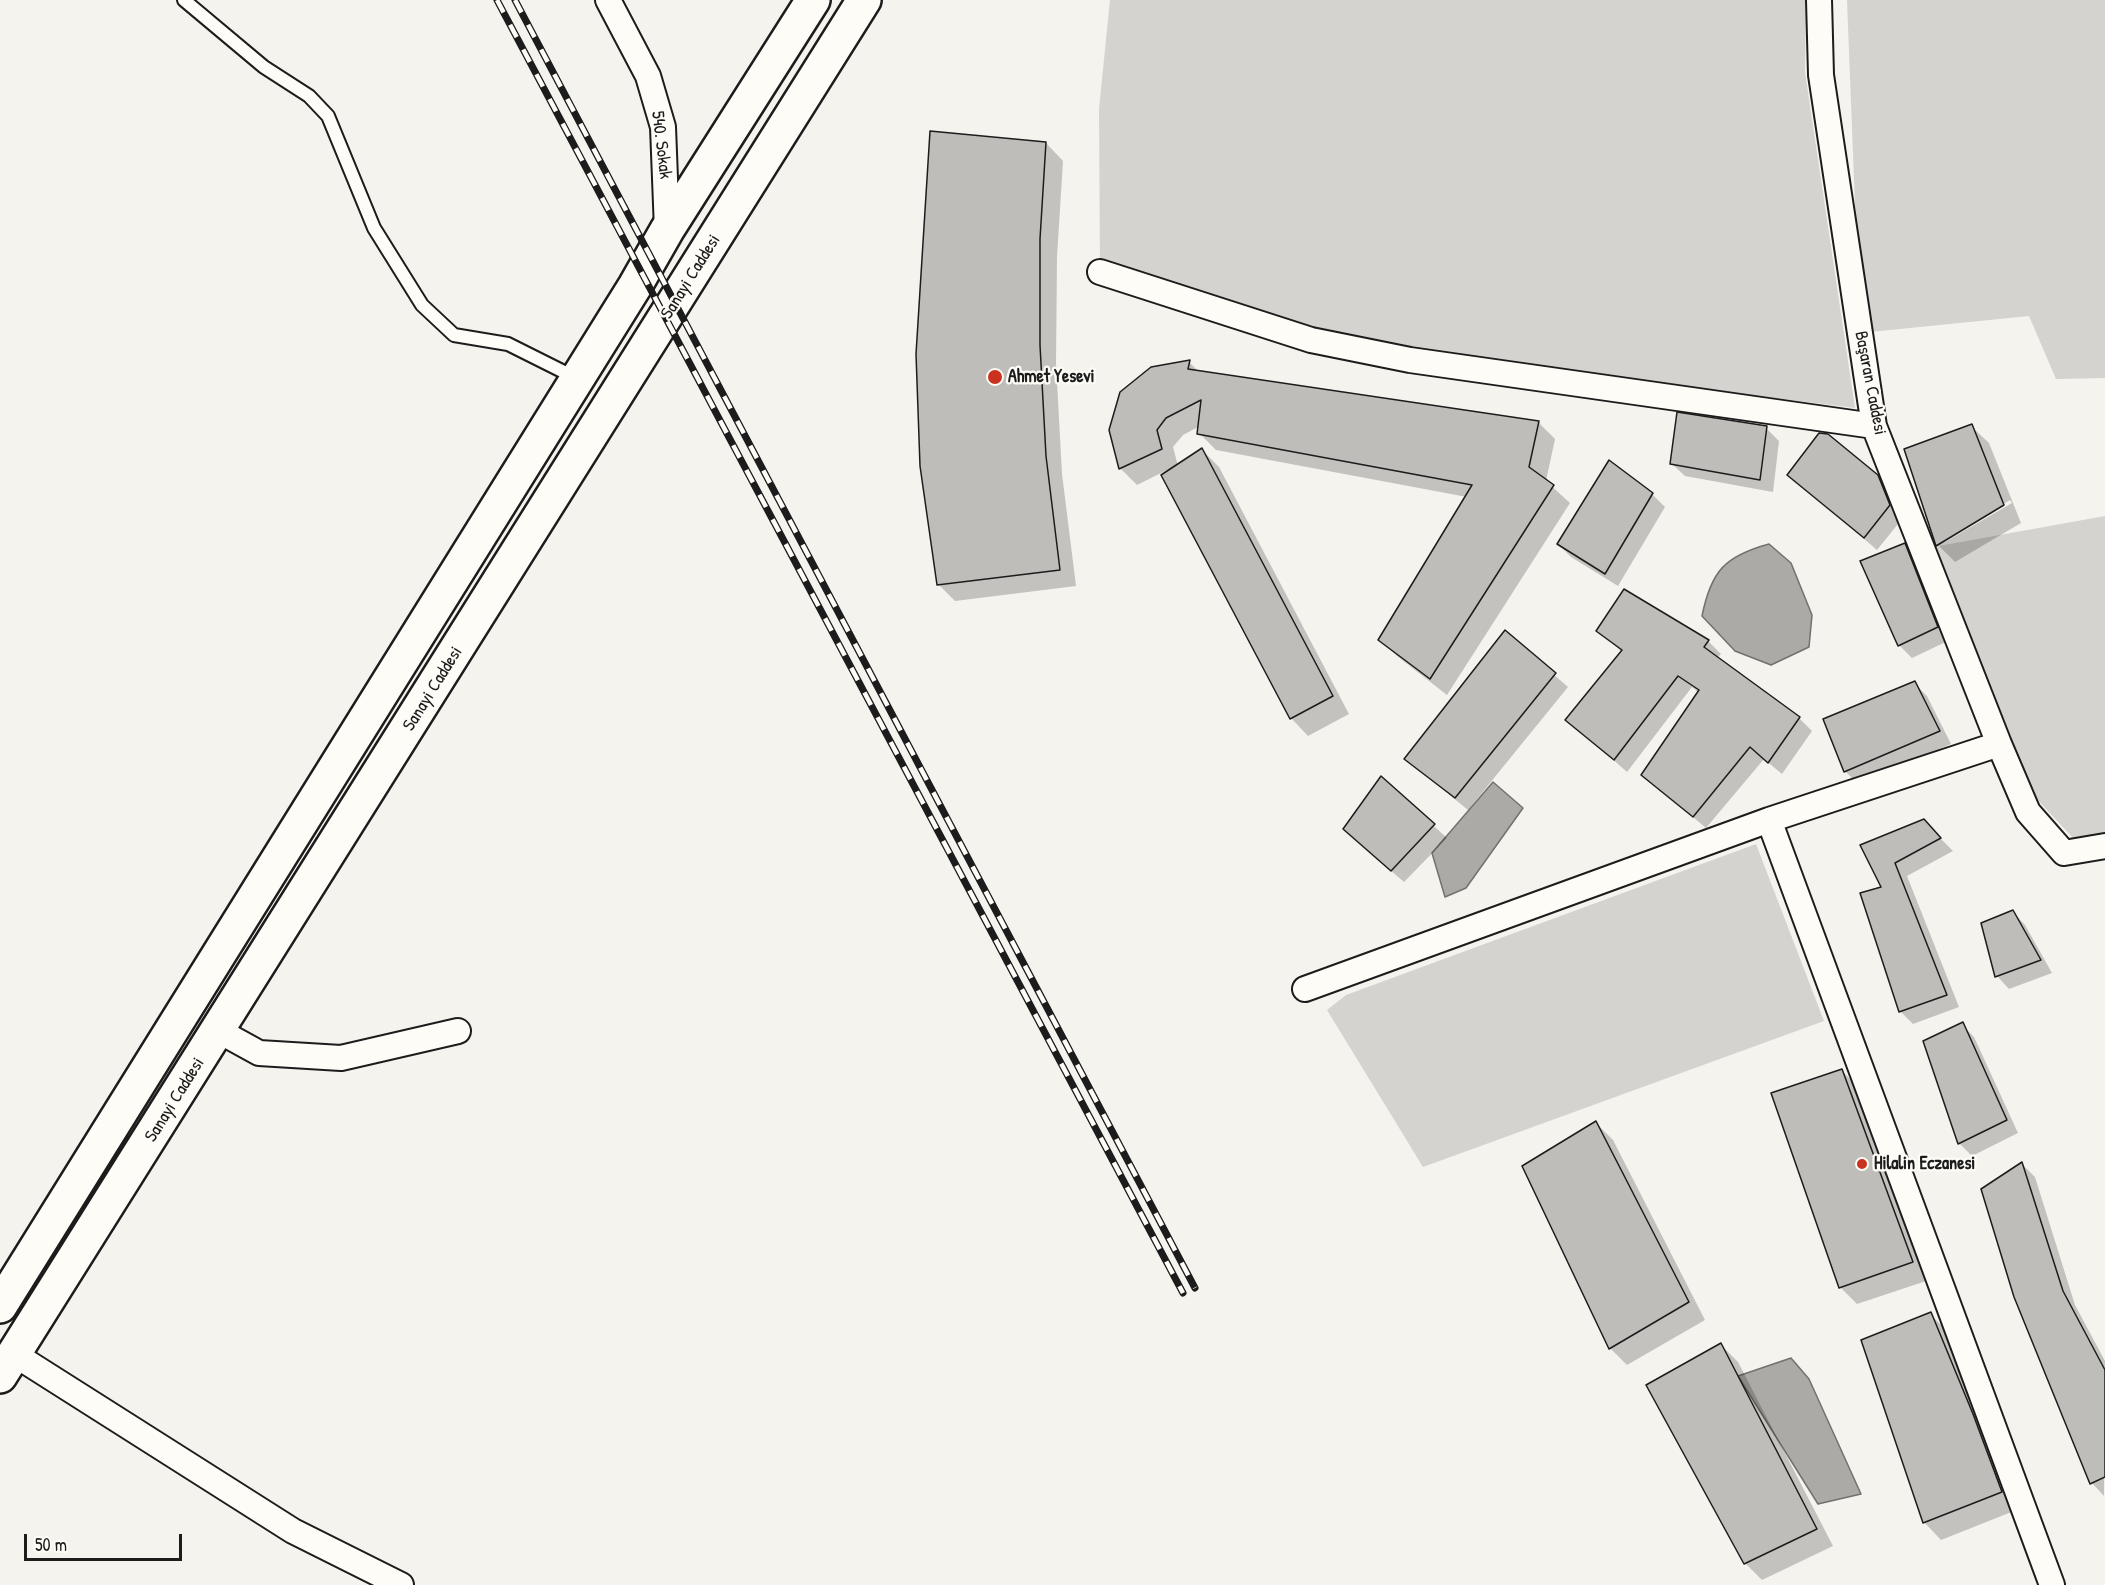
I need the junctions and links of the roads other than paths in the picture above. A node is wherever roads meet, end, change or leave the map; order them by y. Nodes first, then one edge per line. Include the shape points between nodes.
1 (184, 0) edge
2 (608, 0) edge
3 (813, 0) edge
4 (864, 0) edge
5 (1819, 0) edge
6 (667, 230) junction
7 (1100, 272) dead end
8 (577, 378) junction
9 (1874, 426) junction
10 (1999, 744) junction
11 (1769, 820) junction
12 (2105, 846) edge
13 (1305, 989) dead end
14 (219, 1031) junction
15 (458, 1031) dead end
16 (0, 1306) edge
17 (7, 1365) edge
18 (400, 1585) edge
19 (2052, 1585) edge

1 - 8 lane via 264,67 309,96 328,116 374,228 422,305 454,335 508,344
2 - 6 street, 540. Sokak via 648,76 663,127
3 - 6 highway
4 - 14 highway, Sanayi Caddesi
5 - 9 street, Başaran Caddesi via 1821,75
6 - 8 highway
7 - 9 street via 1311,339 1410,360
8 - 16 highway
9 - 10 street, Başaran Caddesi
10 - 11 street
10 - 12 street, Başaran Caddesi via 2028,812 2064,853
11 - 13 street
11 - 19 street
14 - 15 street via 259,1053 341,1058
14 - 17 highway, Sanayi Caddesi
17 - 18 street via 293,1531

